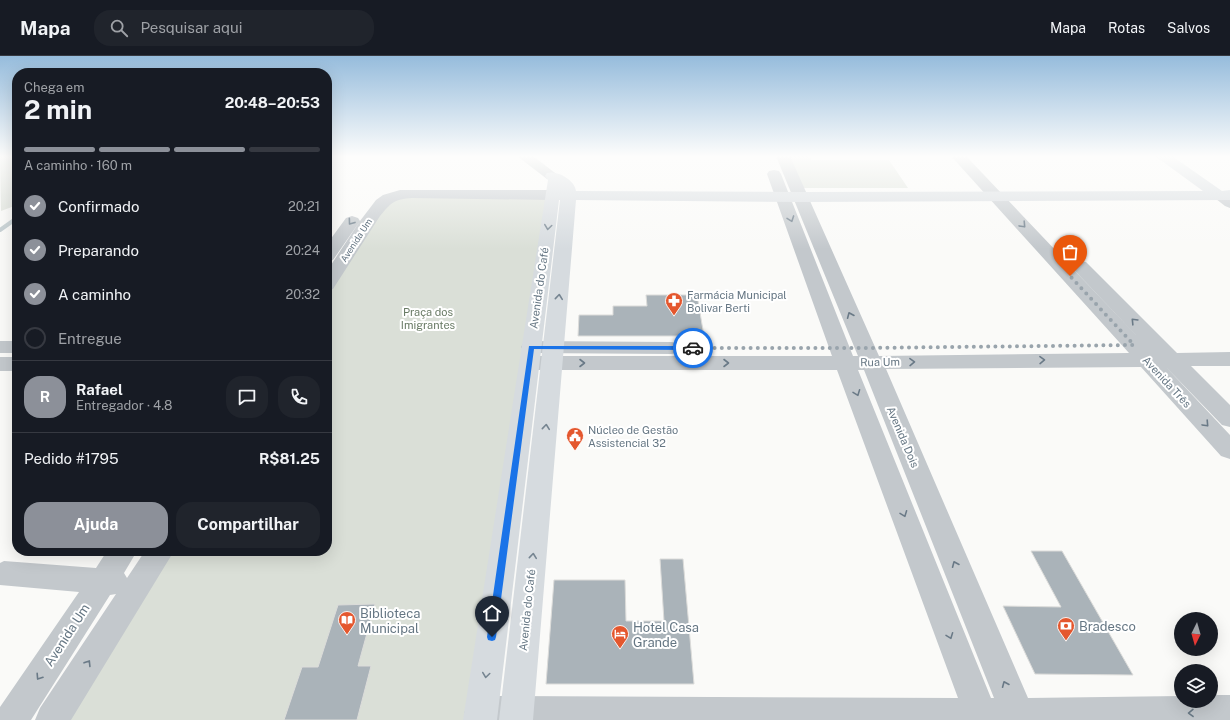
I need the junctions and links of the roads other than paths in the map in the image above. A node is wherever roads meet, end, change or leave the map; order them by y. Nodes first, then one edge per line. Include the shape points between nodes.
1 (786, 187) edge
2 (789, 187) edge
3 (994, 187) edge
4 (996, 187) edge
5 (1214, 187) edge
6 (559, 189) junction
7 (1000, 192) junction
8 (790, 193) junction
9 (1224, 193) edge
10 (383, 196) junction
11 (332, 249) edge
12 (332, 277) edge
13 (1230, 345) edge
14 (0, 347) edge
15 (12, 347) edge
16 (1152, 352) junction
17 (542, 355) junction
18 (842, 355) junction
19 (868, 355) junction
20 (1230, 359) edge
21 (0, 364) edge
22 (12, 364) edge
23 (1230, 419) edge
24 (1230, 450) edge
25 (120, 556) edge
26 (157, 556) edge
27 (4, 574) dead end
28 (102, 582) junction
29 (140, 582) junction
30 (1230, 712) edge
31 (481, 717) edge
32 (516, 717) edge
33 (982, 718) edge
34 (1019, 718) edge
35 (11, 720) edge
36 (52, 720) edge

1 - 8 street, Avenida Dois
2 - 8 street, Avenida Dois
3 - 7 street, Avenida Três
4 - 7 street, Avenida Três
5 - 9 main road
6 - 8 main road
6 - 10 street
6 - 17 main road, Avenida do Café
7 - 8 main road
7 - 9 main road
7 - 16 street, Avenida Três
8 -> 18 street, Avenida Dois
19 -> 8 street, Avenida Dois
10 -> 11 street, Avenida Um via 365,203
10 - 12 street, Avenida Um
13 - 16 street, Rua Um
14 - 15 street
16 - 19 street, Rua Um
16 - 20 street, Rua Um
16 - 23 street, Avenida Três
16 -> 24 street, Avenida Três
17 - 18 street, Rua Um
17 -> 31 main road, Avenida do Café
32 -> 17 main road, Avenida do Café
18 - 19 street, Rua Um
18 -> 33 street, Avenida Dois
34 -> 19 street, Avenida Dois
21 - 22 street
25 - 28 street, Avenida Um
26 - 29 street
27 - 28 street
28 - 29 street
28 -> 35 street, Avenida Um
36 -> 29 street
30 -> 34 street
31 - 32 street
32 - 33 street
33 - 34 street

